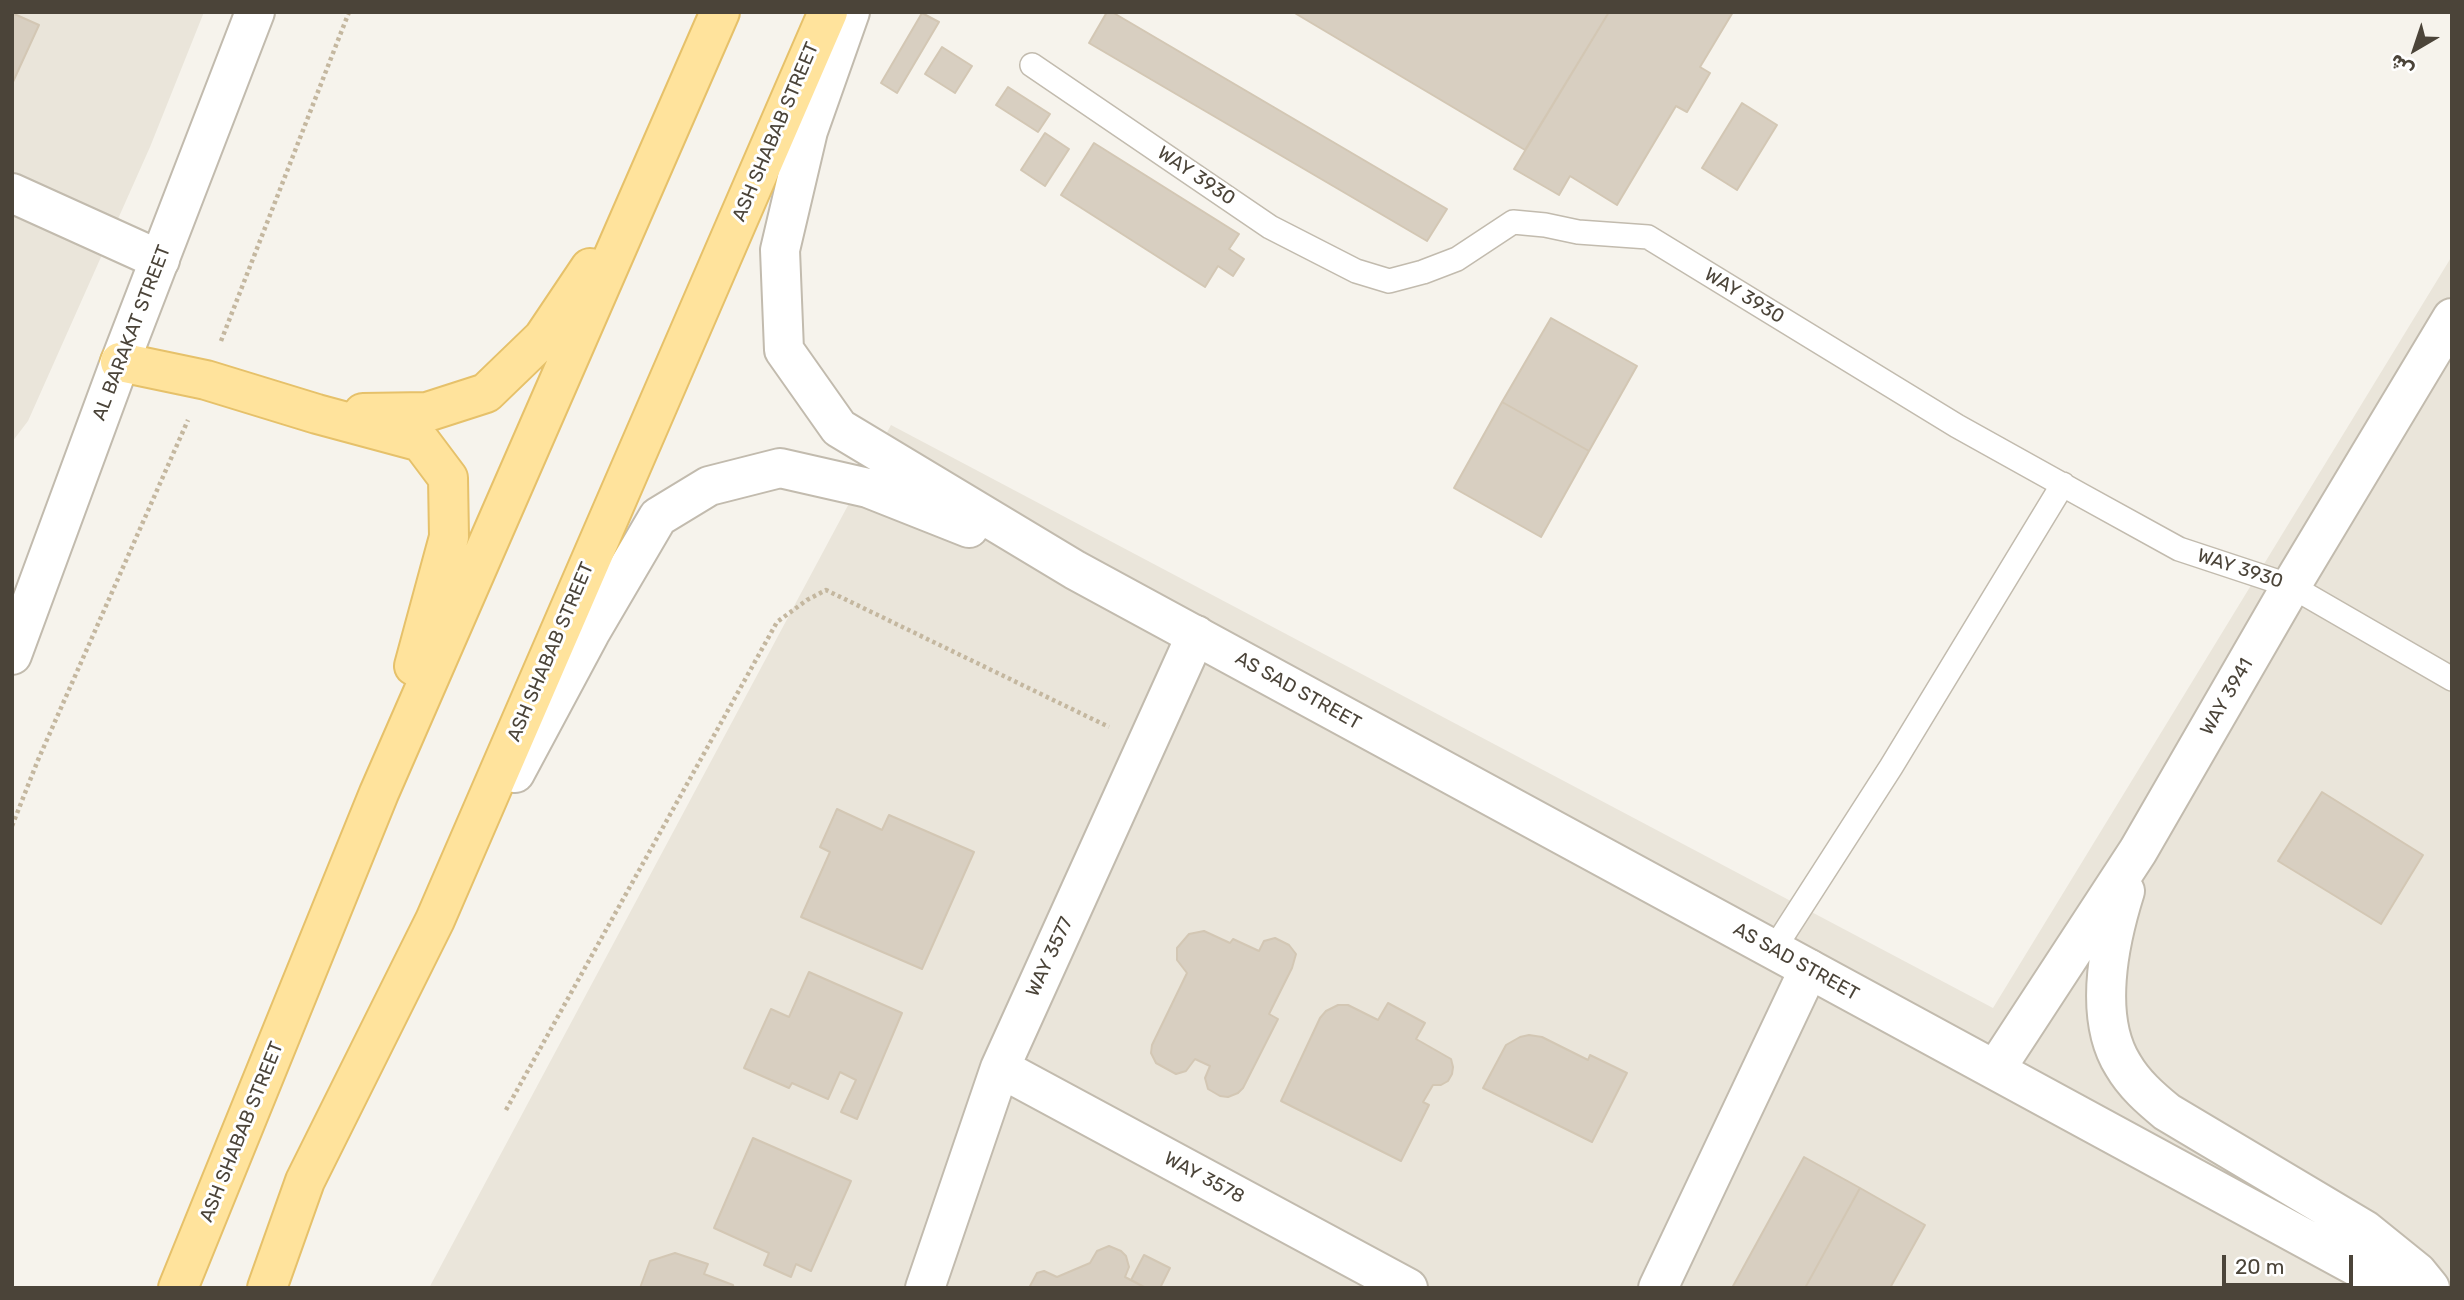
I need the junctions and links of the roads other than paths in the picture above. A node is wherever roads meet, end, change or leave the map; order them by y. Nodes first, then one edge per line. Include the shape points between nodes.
1 (255, 12) edge
2 (720, 12) edge
3 (828, 12) edge
4 (850, 12) edge
5 (1032, 65) dead end
6 (657, 159) junction
7 (12, 193) edge
8 (160, 260) junction
9 (2452, 318) edge
10 (120, 362) junction
11 (317, 414) junction
12 (2063, 484) junction
13 (1075, 570) junction
14 (2291, 586) junction
15 (23, 590) edge
16 (1196, 635) junction
17 (12, 656) edge
18 (2452, 679) edge
19 (379, 793) junction
20 (2138, 851) junction
21 (435, 920) junction
22 (1773, 949) junction
23 (1809, 968) junction
24 (1000, 1068) junction
25 (1995, 1070) junction
26 (178, 1288) edge
27 (267, 1288) edge
28 (925, 1288) edge
29 (1408, 1288) edge
30 (1658, 1288) edge
31 (2396, 1288) edge
32 (2430, 1288) edge

1 - 8 street, AL BARAKAT STREET
2 - 6 main road, ASH SHABAB STREET
3 - 21 main road, ASH SHABAB STREET
4 - 13 street via 808,131 780,250 784,350 839,428
5 - 12 lane, WAY 3930 via 1270,227 1356,271 1389,281 1457,259 1513,222 1577,233 1647,237 1956,426
6 - 11 main road via 542,338 486,393 427,412
6 - 19 main road, ASH SHABAB STREET
7 - 8 street
8 - 10 street, AL BARAKAT STREET
9 - 14 street, WAY 3941
10 - 11 main road via 206,380
10 - 15 street, AL BARAKAT STREET
11 - 19 main road via 421,442 448,478 449,537
12 - 14 lane, WAY 3930 via 2179,549
12 - 22 lane via 1891,767
13 - 16 street, AS SAD STREET
13 - 21 street via 868,488 780,468 709,486 658,517
14 - 18 lane, WAY 3930
14 - 20 street, WAY 3941
15 - 17 street, AL BARAKAT STREET
16 - 22 street, AS SAD STREET
16 - 24 street, WAY 3577
19 - 26 main road, ASH SHABAB STREET
20 - 25 street, WAY 3941
20 - 32 street via 2109,957 2106,1002 2122,1064 2143,1092 2167,1112 2365,1230
21 - 27 main road, ASH SHABAB STREET via 305,1181
22 - 23 street, AS SAD STREET
23 - 25 street, AS SAD STREET
23 - 30 street
24 - 28 street, WAY 3577
24 - 29 street, WAY 3578
25 - 31 street, AS SAD STREET

